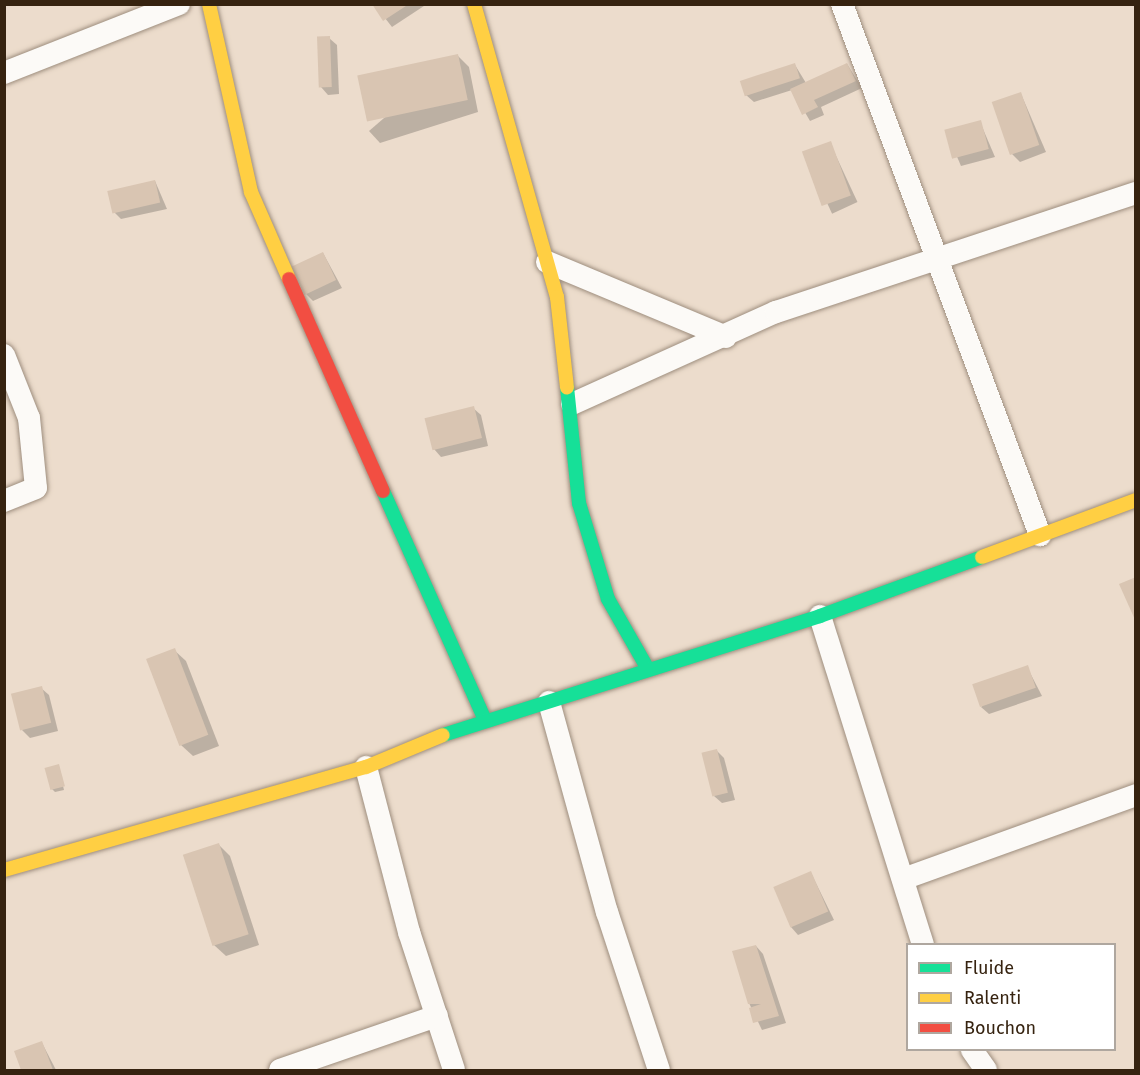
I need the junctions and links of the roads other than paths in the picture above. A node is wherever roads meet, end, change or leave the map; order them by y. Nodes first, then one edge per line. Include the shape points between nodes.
1 (179, 4) edge
2 (209, 4) edge
3 (474, 4) edge
4 (842, 4) edge
5 (4, 73) edge
6 (1136, 193) edge
7 (547, 262) junction
8 (938, 262) junction
9 (726, 337) junction
10 (4, 355) edge
11 (572, 404) junction
12 (1136, 500) edge
13 (4, 501) edge
14 (1040, 535) junction
15 (820, 616) junction
16 (648, 669) junction
17 (549, 702) junction
18 (484, 718) junction
19 (366, 767) junction
20 (1136, 795) edge
21 (4, 870) edge
22 (903, 879) junction
23 (922, 943) edge
24 (436, 1016) junction
25 (973, 1051) edge
26 (280, 1071) edge
27 (454, 1071) edge
28 (658, 1071) edge
29 (986, 1071) edge

1 - 5 street
2 - 18 street via 251,192
3 - 7 street
4 - 8 street
6 - 8 street
7 - 9 street
7 - 11 street
8 - 9 street via 776,312
8 - 14 street
9 - 11 street
10 - 13 street via 29,418 36,488
11 - 16 street via 579,503 608,599
12 - 14 street
14 - 15 street
15 - 16 street
15 - 22 street
16 - 17 street
17 - 18 street
17 - 28 street via 607,912
18 - 19 street
19 - 21 street
19 - 24 street
20 - 22 street
22 - 23 street
24 - 26 street
24 - 27 street
25 - 29 street

